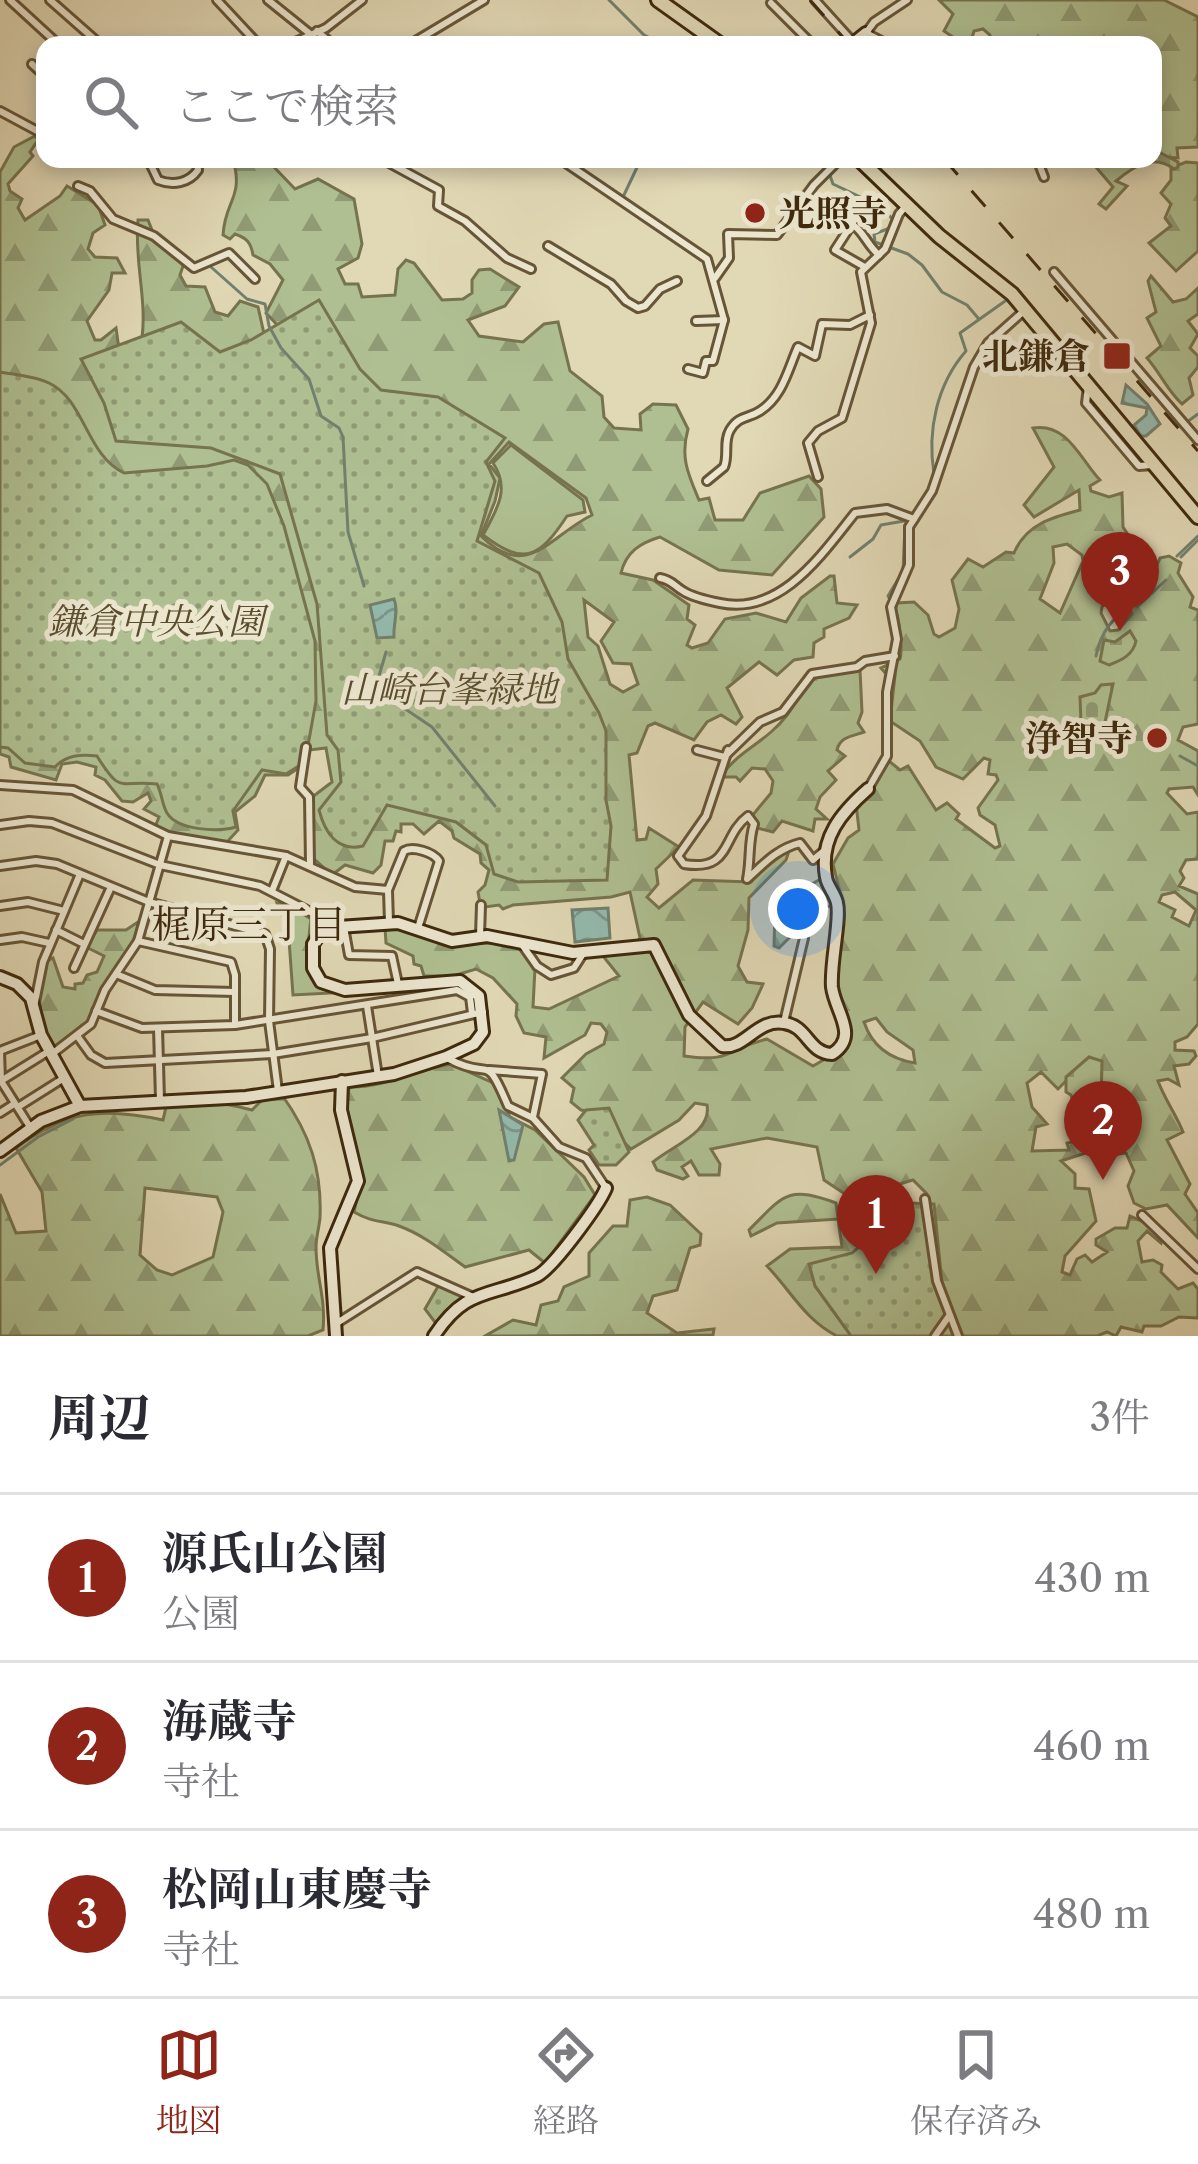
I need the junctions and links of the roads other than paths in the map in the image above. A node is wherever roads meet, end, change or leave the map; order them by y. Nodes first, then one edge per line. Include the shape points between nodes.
1 (10, 0) edge
2 (50, 0) edge
3 (217, 0) edge
4 (268, 0) edge
5 (362, 0) edge
6 (484, 0) edge
7 (658, 0) edge
8 (685, 0) edge
9 (815, 0) edge
10 (907, 0) edge
11 (771, 3) edge
12 (674, 14) junction
13 (313, 32) junction
14 (866, 33) junction
15 (48, 36) edge
16 (91, 36) edge
17 (251, 36) edge
18 (306, 36) edge
19 (318, 36) edge
20 (425, 36) edge
21 (707, 36) edge
22 (803, 36) edge
23 (846, 36) edge
24 (862, 36) edge
25 (872, 36) edge
26 (32, 64) dead end
27 (36, 68) edge
28 (0, 111) edge
29 (36, 131) edge
30 (152, 168) edge
31 (198, 168) edge
32 (399, 168) edge
33 (574, 168) edge
34 (830, 168) edge
35 (869, 168) edge
36 (1040, 168) edge
37 (1044, 177) dead end
38 (78, 186) dead end
39 (908, 205) junction
40 (548, 246) dead end
41 (879, 255) junction
42 (863, 266) junction
43 (532, 268) dead end
44 (1054, 272) dead end
45 (715, 278) junction
46 (255, 279) dead end
47 (676, 281) dead end
48 (1026, 310) junction
49 (870, 315) junction
50 (724, 320) junction
51 (696, 321) dead end
52 (688, 369) dead end
53 (1198, 440) edge
54 (818, 477) dead end
55 (707, 481) dead end
56 (1198, 517) edge
57 (914, 519) junction
58 (660, 578) dead end
59 (895, 656) junction
60 (305, 747) dead end
61 (697, 750) dead end
62 (728, 750) junction
63 (0, 784) edge
64 (868, 789) joint
65 (0, 825) edge
66 (168, 836) junction
67 (826, 849) junction
68 (286, 856) junction
69 (160, 865) junction
70 (310, 865) junction
71 (0, 866) edge
72 (80, 874) junction
73 (111, 887) junction
74 (388, 890) junction
75 (272, 891) junction
76 (149, 902) junction
77 (481, 905) dead end
78 (0, 906) edge
79 (64, 911) junction
80 (389, 923) junction
81 (341, 927) junction
82 (418, 928) junction
83 (56, 930) junction
84 (480, 936) junction
85 (804, 938) dead end
86 (0, 940) edge
87 (138, 941) junction
88 (50, 943) junction
89 (521, 943) junction
90 (84, 944) junction
91 (583, 952) junction
92 (74, 968) dead end
93 (116, 974) junction
94 (0, 977) edge
95 (398, 984) junction
96 (235, 992) junction
97 (34, 1005) junction
98 (367, 1006) junction
99 (96, 1010) junction
100 (477, 1013) junction
101 (269, 1021) junction
102 (784, 1022) junction
103 (235, 1025) junction
104 (158, 1028) junction
105 (41, 1035) junction
106 (78, 1037) junction
107 (372, 1038) junction
108 (50, 1053) junction
109 (273, 1054) junction
110 (446, 1057) junction
111 (159, 1063) junction
112 (489, 1070) junction
113 (378, 1076) junction
114 (64, 1078) junction
115 (1, 1081) edge
116 (342, 1081) junction
117 (278, 1090) junction
118 (160, 1100) junction
119 (16, 1106) junction
120 (80, 1106) junction
121 (0, 1113) edge
122 (533, 1118) junction
123 (30, 1128) junction
124 (0, 1151) edge
125 (606, 1188) joint
126 (925, 1199) dead end
127 (1142, 1215) dead end
128 (1198, 1269) edge
129 (474, 1297) junction
130 (949, 1316) junction
131 (335, 1330) edge
132 (434, 1336) edge
133 (935, 1336) edge
134 (958, 1336) edge

1 - 15 street
2 - 16 street
3 - 17 street
4 - 13 street
5 - 13 street
6 - 20 street
7 - 12 main road
8 - 12 street
9 - 23 street
10 - 14 street
11 - 22 street
12 - 21 main road
13 - 18 street
13 - 19 street
14 - 24 street
14 - 25 street
26 - 27 street
28 - 29 street
30 - 31 street via 168,183
32 - 43 street via 439,190 438,206 513,263
33 - 45 street via 687,242
34 - 45 street via 777,236 728,234 730,258
35 - 39 main road
36 - 37 street
38 - 46 street via 113,219 154,236 194,268 229,253
39 - 41 street
39 - 48 main road
40 - 47 street via 638,308
41 - 42 street
41 - 42 street via 855,221 835,250
42 - 49 street
44 - 53 street
45 - 50 street
48 - 56 main road
48 - 57 street via 974,367 932,491
49 - 54 street via 842,418 808,443
49 - 55 street via 850,325 822,324 815,356 799,346 790,378 764,408 730,429 724,467
50 - 51 street
50 - 52 street via 713,361 703,373
57 - 58 street via 887,509 855,513 804,575 757,604 716,602
57 - 59 street via 908,569 891,607
59 - 62 street via 812,674 783,712
59 - 64 street via 887,756
60 - 70 street via 300,787 309,797
61 - 62 street via 724,757
62 - 67 street via 706,816 677,856 684,864 725,854 748,816 754,824 747,879 788,846 800,843 814,860
63 - 66 street via 73,790
64 - 67 street via 841,813
65 - 69 street via 52,823
66 - 68 street
66 - 69 street
67 - 102 street via 838,908 832,988 846,1041 824,1054
68 - 70 street
68 - 75 street
69 - 75 street
69 - 76 street
70 - 74 street via 356,887
71 - 72 street via 43,862
72 - 73 street
72 - 79 street
73 - 76 street
73 - 90 street
74 - 80 street
74 - 82 street via 407,848 437,857
75 - 81 street
76 - 87 street
76 - 101 street via 265,934
77 - 84 street
78 - 79 street via 28,902
79 - 83 street
80 - 81 street
80 - 82 street
81 - 95 street via 349,955 392,956
81 - 95 street via 321,932 313,944 321,982 345,990
82 - 84 street via 452,940
83 - 88 street
83 - 90 street
84 - 89 street
85 - 102 street
86 - 88 street
87 - 93 street
87 - 96 street via 226,959
88 - 97 street
89 - 91 street
89 - 91 street via 550,975 574,968
90 - 92 street
91 - 102 street via 654,945 689,1015 725,1048 766,1023
93 - 96 street via 155,990
93 - 99 street
94 - 97 street
95 - 100 street via 460,981 476,990
96 - 103 street
97 - 105 street
98 - 100 street via 457,990
98 - 101 street
98 - 107 street
99 - 104 street via 133,1027
99 - 106 street
100 - 107 street
100 - 110 street via 480,1039
101 - 103 street
101 - 109 street
103 - 104 street
104 - 111 street
105 - 108 street
105 - 115 street via 0,1051
106 - 108 street
106 - 111 street via 106,1064
107 - 109 street
107 - 113 street
108 - 114 street
108 - 115 street
109 - 111 street
109 - 117 street
110 - 112 street
110 - 113 street
111 - 118 street
112 - 122 street via 508,1106
112 - 122 street via 542,1074
113 - 116 street
114 - 119 street
114 - 120 street
115 - 119 street
116 - 117 street
116 - 131 street via 358,1181 330,1248
117 - 118 street
118 - 120 street
119 - 121 street
119 - 123 street
120 - 123 street
122 - 125 street via 559,1147 586,1158
123 - 124 street
125 - 129 street via 554,1265
126 - 130 street
127 - 128 street
129 - 131 street via 417,1272
129 - 132 street via 450,1312
130 - 133 street
130 - 134 street

